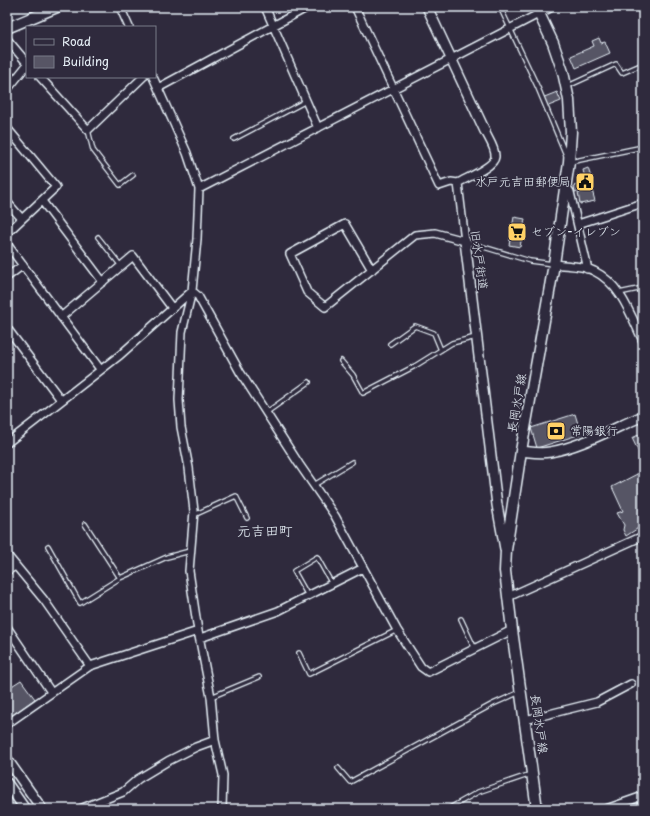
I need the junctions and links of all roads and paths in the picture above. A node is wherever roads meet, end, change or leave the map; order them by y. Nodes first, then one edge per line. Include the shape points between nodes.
1 (28, 7) edge
2 (57, 7) edge
3 (120, 7) edge
4 (265, 7) edge
5 (308, 7) edge
6 (355, 7) edge
7 (427, 7) edge
8 (500, 7) edge
9 (552, 7) edge
10 (538, 10) edge
11 (7, 16) edge
12 (129, 26) edge
13 (273, 26) junction
14 (7, 28) edge
15 (510, 28) junction
16 (7, 39) edge
17 (451, 59) junction
18 (26, 63) edge
19 (641, 64) edge
20 (26, 65) edge
21 (643, 73) edge
22 (41, 78) edge
23 (142, 78) edge
24 (153, 78) edge
25 (567, 86) junction
26 (158, 88) junction
27 (394, 89) junction
28 (7, 90) edge
29 (306, 101) junction
30 (7, 128) edge
31 (318, 128) junction
32 (88, 130) junction
33 (485, 130) joint
34 (234, 139) dead end
35 (643, 147) edge
36 (570, 162) junction
37 (133, 176) dead end
38 (458, 183) junction
39 (566, 186) junction
40 (199, 189) junction
41 (7, 202) edge
42 (42, 202) junction
43 (643, 204) edge
44 (22, 219) junction
45 (578, 224) junction
46 (7, 233) edge
47 (98, 237) dead end
48 (465, 241) junction
49 (7, 244) edge
50 (554, 264) junction
51 (23, 265) junction
52 (121, 266) junction
53 (587, 269) junction
54 (372, 270) junction
55 (7, 277) edge
56 (103, 282) junction
57 (643, 288) edge
58 (192, 291) junction
59 (619, 293) junction
60 (172, 308) junction
61 (61, 317) junction
62 (7, 329) edge
63 (477, 336) junction
64 (643, 341) edge
65 (390, 344) dead end
66 (441, 350) junction
67 (341, 361) dead end
68 (100, 369) junction
69 (309, 382) dead end
70 (61, 400) junction
71 (267, 412) junction
72 (643, 416) edge
73 (7, 443) edge
74 (521, 451) junction
75 (352, 462) dead end
76 (314, 485) junction
77 (194, 515) junction
78 (247, 518) dead end
79 (85, 524) dead end
80 (643, 536) edge
81 (48, 546) dead end
82 (506, 550) junction
83 (190, 551) junction
84 (7, 555) edge
85 (15, 566) junction
86 (363, 568) junction
87 (7, 571) edge
88 (120, 578) junction
89 (332, 584) junction
90 (308, 596) junction
91 (508, 597) junction
92 (461, 619) dead end
93 (7, 627) edge
94 (397, 630) junction
95 (512, 630) junction
96 (199, 634) junction
97 (476, 649) junction
98 (299, 653) dead end
99 (90, 666) junction
100 (259, 677) dead end
101 (631, 684) dead end
102 (52, 692) junction
103 (521, 692) junction
104 (210, 697) junction
105 (525, 720) junction
106 (7, 724) edge
107 (215, 740) junction
108 (7, 759) edge
109 (338, 768) dead end
110 (533, 774) junction
111 (7, 784) edge
112 (643, 796) edge
113 (25, 809) edge
114 (42, 809) edge
115 (80, 809) edge
116 (222, 809) edge
117 (448, 809) edge
118 (537, 809) edge
119 (606, 809) edge

1 - 11 main road
2 - 14 main road
3 - 12 street
4 - 13 street
5 - 13 street
6 - 27 street
7 - 17 street
8 - 15 lane
9 - 10 street
10 - 15 street
10 - 25 main road, 長岡水戸線 via 553,43
13 - 26 street
13 - 29 street
15 - 17 street
15 - 36 lane
16 - 18 street
17 - 27 street
17 - 33 street
19 - 21 lane
19 - 25 lane via 622,73 616,64
20 - 28 street
22 - 32 street
23 - 32 street
24 - 26 street
25 - 36 main road, 長岡水戸線 via 571,119
26 - 40 street via 187,152
27 - 31 street
27 - 38 street via 439,186 450,182
29 - 31 street
29 - 34 lane
30 - 42 street via 56,187
31 - 40 street
32 - 37 lane via 93,150 120,184
33 - 38 street via 494,150 493,161 489,166
35 - 36 lane
36 - 39 main road, 長岡水戸線
38 - 48 street, 旧水戸街道
39 - 45 street via 570,192
39 - 50 main road, 長岡水戸線
40 - 58 street
41 - 44 street
42 - 44 street
42 - 56 street
43 - 45 street
44 - 46 street
45 - 53 street
47 - 52 lane
48 - 50 lane via 530,261
48 - 54 street via 435,233 415,235
48 - 63 street, 旧水戸街道
49 - 51 street
50 - 53 street
50 - 74 main road, 長岡水戸線
51 - 55 street
51 - 61 street
52 - 56 street
52 - 60 street via 133,256
53 - 59 street via 602,276
54 - 54 street via 325,308 307,292 290,254 345,224
56 - 61 street
57 - 59 lane
58 - 60 street
58 - 71 street via 198,296 240,372
58 - 77 street via 182,332 179,400
59 - 64 street
60 - 68 street
61 - 68 street
62 - 70 street
63 - 66 lane via 452,343
63 - 82 street, 旧水戸街道 via 498,511
65 - 66 lane via 415,326 434,333
66 - 67 lane via 364,393
68 - 70 street
69 - 71 lane
70 - 73 street
71 - 76 street
72 - 74 street via 562,449 539,453
74 - 82 main road, 長岡水戸線
75 - 76 lane
76 - 86 street via 335,516
77 - 78 lane via 236,496
77 - 83 street
79 - 88 lane
80 - 91 street
81 - 88 lane via 80,603
82 - 91 main road, 長岡水戸線
83 - 88 lane via 166,557
83 - 96 street via 189,571
84 - 85 street
85 - 87 street
85 - 99 street via 44,600
86 - 89 street
86 - 94 street
89 - 90 street
89 - 90 lane via 317,557 294,571
90 - 96 street via 278,611
91 - 95 main road, 長岡水戸線
92 - 97 lane
93 - 102 street
94 - 97 street via 421,667 428,672
94 - 98 lane via 309,674
95 - 97 street
95 - 103 main road, 長岡水戸線
96 - 99 street
96 - 104 street
99 - 102 street
100 - 104 lane
101 - 105 street via 597,702
102 - 106 street
103 - 105 main road, 長岡水戸線
103 - 109 lane via 493,704 350,782
104 - 107 street
105 - 110 main road, 長岡水戸線
107 - 115 street via 168,761 138,779 123,792
107 - 116 street via 223,775
108 - 114 street
110 - 117 lane via 478,792
110 - 118 main road, 長岡水戸線
111 - 113 street
112 - 119 street

